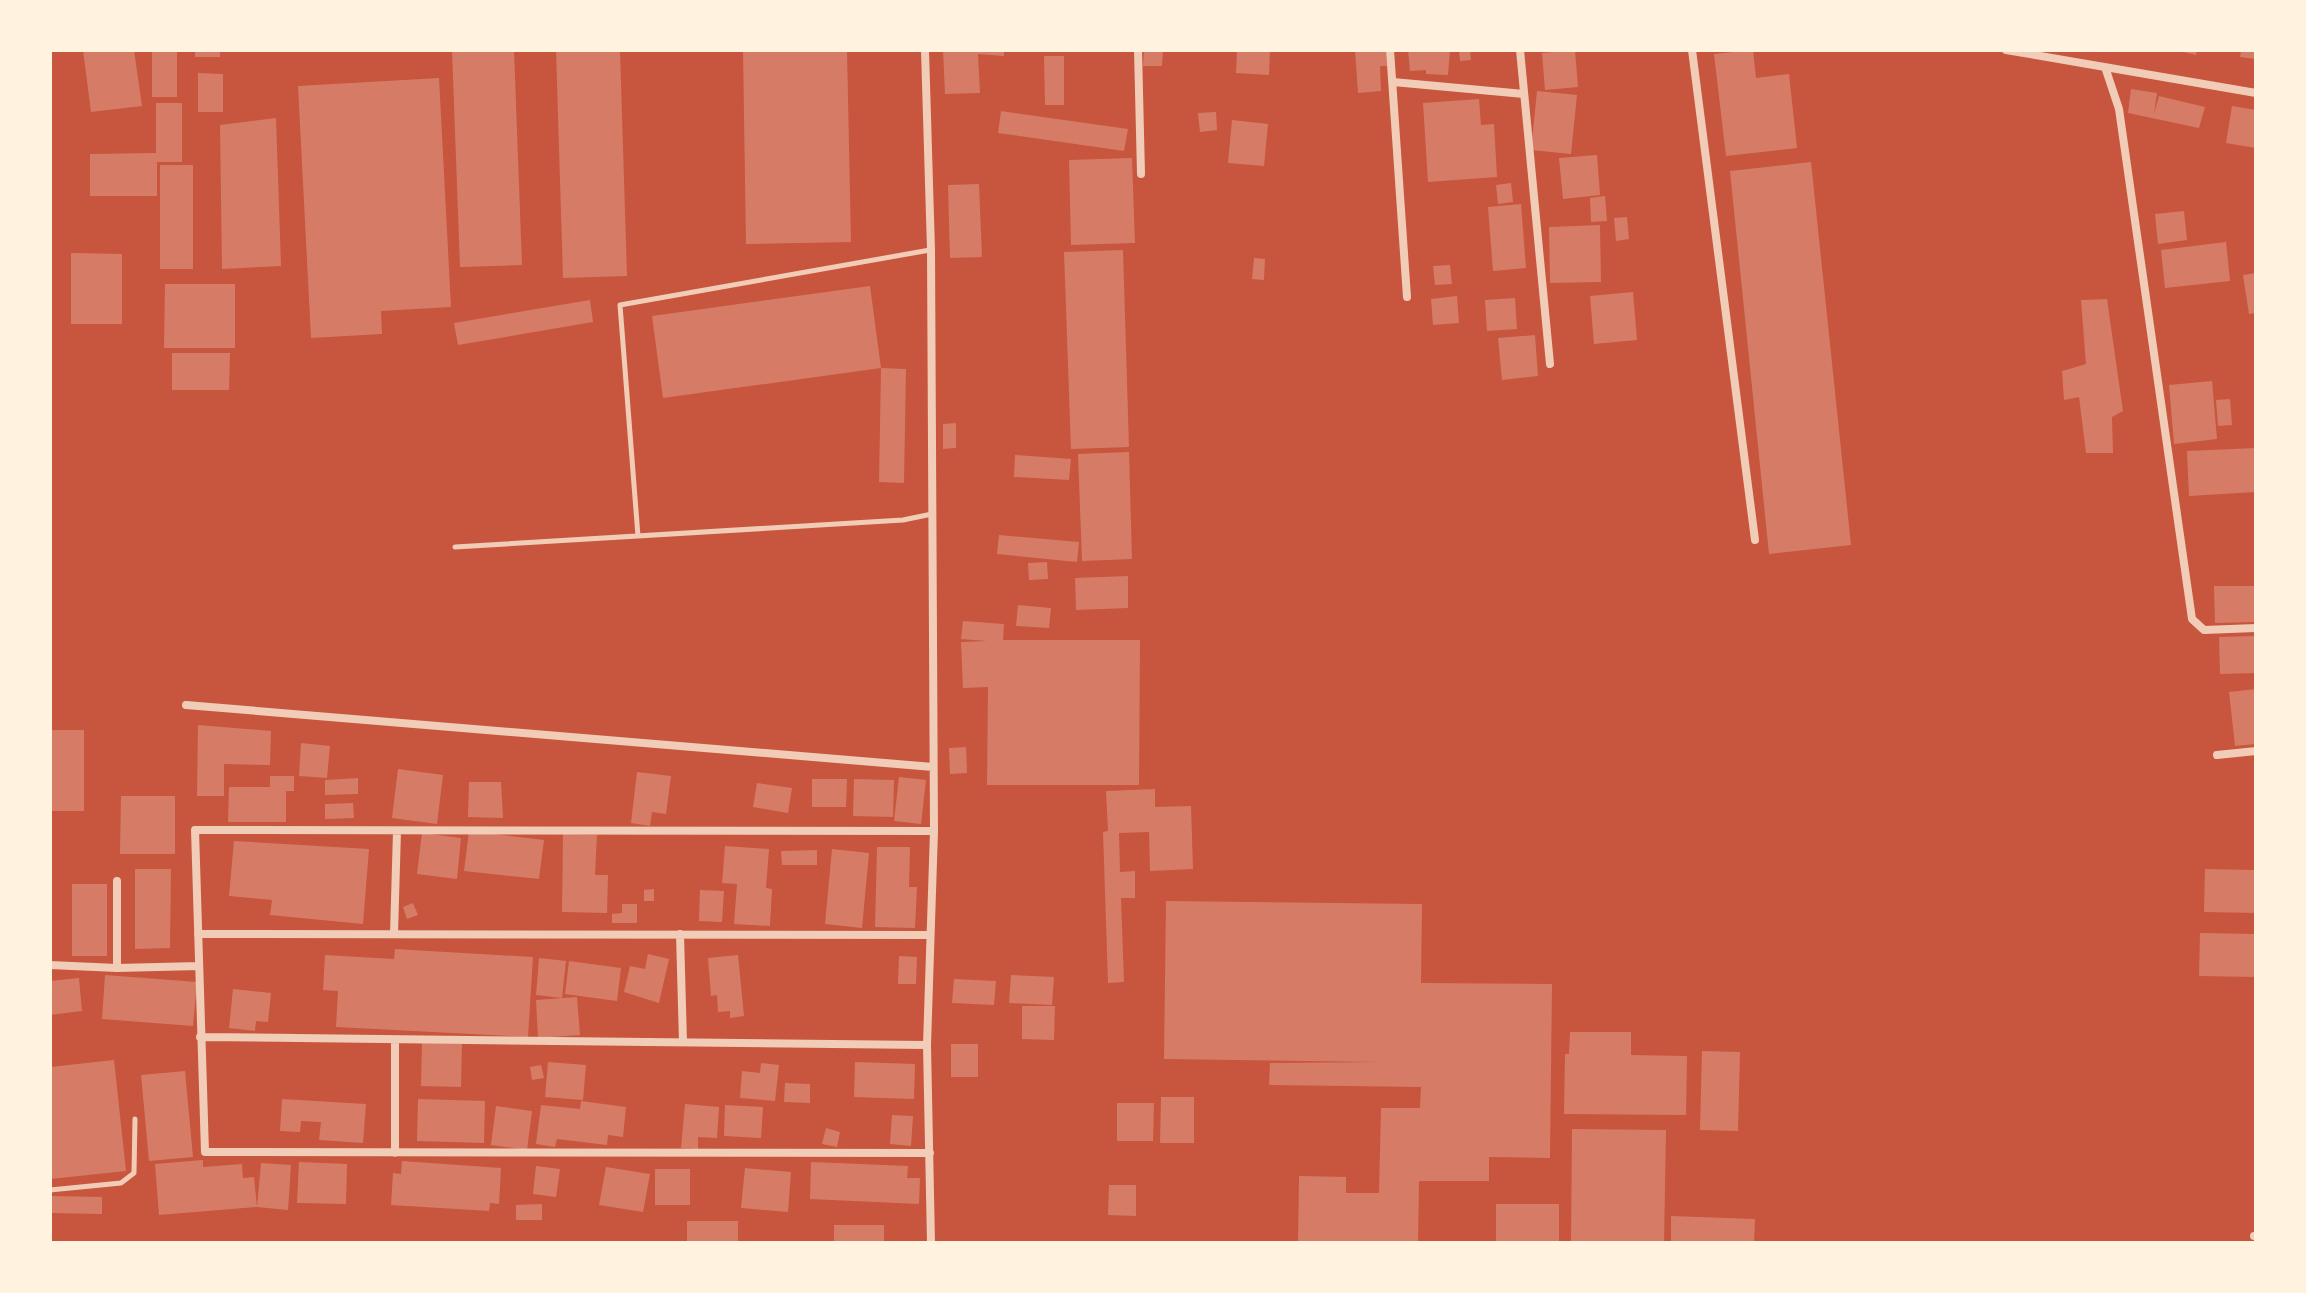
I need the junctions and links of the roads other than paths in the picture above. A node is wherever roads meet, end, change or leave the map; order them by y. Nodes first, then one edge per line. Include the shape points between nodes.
1 (925, 50) edge
2 (1138, 50) edge
3 (1390, 50) edge
4 (1520, 50) edge
5 (1692, 50) edge
6 (2006, 50) edge
7 (2106, 70) junction
8 (1393, 82) junction
9 (2256, 93) edge
10 (1524, 94) junction
11 (1141, 174) dead end
12 (931, 250) junction
13 (1407, 297) dead end
14 (1550, 364) dead end
15 (932, 514) junction
16 (638, 536) junction
17 (1755, 540) dead end
18 (455, 547) dead end
19 (2256, 628) edge
20 (186, 705) dead end
21 (2256, 751) edge
22 (2217, 755) dead end
23 (933, 767) junction
24 (397, 831) junction
25 (934, 831) junction
26 (117, 881) dead end
27 (198, 934) junction
28 (394, 934) junction
29 (680, 934) junction
30 (930, 935) junction
31 (50, 965) edge
32 (199, 966) junction
33 (117, 968) junction
34 (200, 1037) junction
35 (395, 1040) junction
36 (683, 1042) junction
37 (927, 1045) junction
38 (135, 1119) dead end
39 (395, 1153) junction
40 (930, 1153) junction
41 (50, 1190) edge
42 (931, 1243) edge

1 - 12 street
2 - 11 street
3 - 8 street
4 - 10 street
5 - 17 street
6 - 7 street
7 - 9 street
7 - 19 street via 2119,109 2192,619 2204,630
8 - 10 street
8 - 13 street
10 - 14 street
12 - 15 street
12 - 16 lane via 620,305
15 - 16 lane
15 - 23 street
16 - 18 lane
20 - 23 street
21 - 22 street
23 - 25 street
24 - 25 street
24 - 27 street via 195,830
24 - 28 street
25 - 30 street
26 - 33 street
27 - 28 street
27 - 32 street
28 - 29 street
29 - 30 street
29 - 36 street
30 - 37 street
31 - 33 street
32 - 33 street
32 - 34 street
34 - 35 street
34 - 39 street via 205,1152
35 - 36 street
35 - 39 street
36 - 37 street
37 - 40 street
38 - 41 lane via 134,1173 121,1183
39 - 40 street
40 - 42 street

